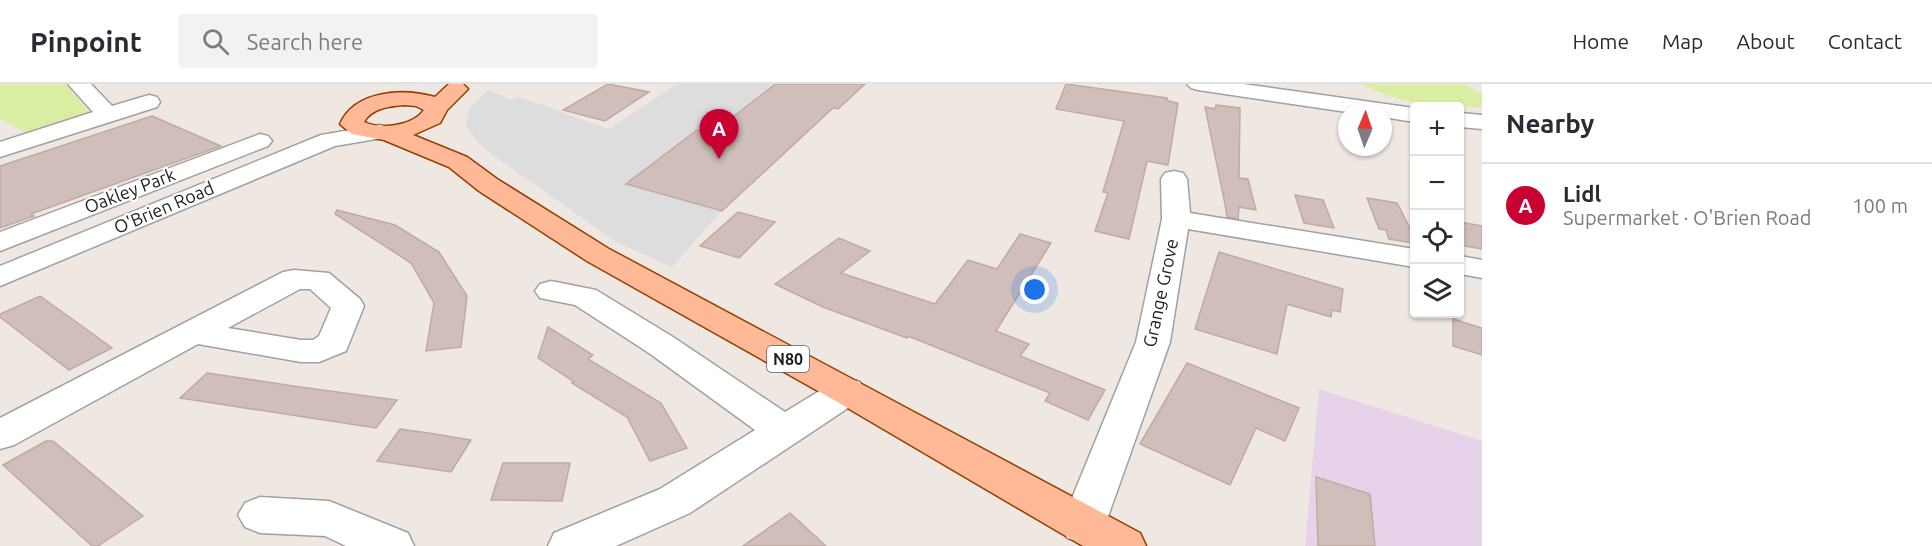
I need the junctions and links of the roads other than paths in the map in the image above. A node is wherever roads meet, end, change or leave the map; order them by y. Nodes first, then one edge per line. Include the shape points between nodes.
1 (79, 84) edge
2 (1198, 84) edge
3 (463, 87) edge
4 (406, 99) junction
5 (362, 101) edge
6 (149, 102) dead end
7 (436, 110) junction
8 (1410, 114) edge
9 (108, 115) junction
10 (1464, 120) edge
11 (1482, 122) edge
12 (0, 128) edge
13 (383, 132) junction
14 (329, 140) junction
15 (260, 141) dead end
16 (26, 142) junction
17 (0, 150) edge
18 (458, 162) junction
19 (1174, 179) dead end
20 (1176, 219) junction
21 (0, 242) edge
22 (1410, 257) edge
23 (1464, 266) edge
24 (1482, 269) edge
25 (0, 277) edge
26 (552, 291) dead end
27 (195, 333) dead end
28 (847, 391) junction
29 (7, 422) edge
30 (784, 432) junction
31 (260, 515) dead end
32 (1083, 525) junction
33 (392, 546) edge
34 (570, 546) edge
35 (1124, 546) edge

1 - 9 street
2 - 8 street
3 - 4 main road, N80
3 - 7 main road, N80
4 - 5 main road
4 - 5 main road, N80
4 - 7 main road, N80 via 428,102
5 - 13 main road, N80 via 352,124
5 - 14 street, O'Brien Road
6 - 9 street
7 - 13 main road, N80 via 421,124
7 - 18 main road via 446,124
9 - 16 street
10 - 11 street
12 - 16 street
13 - 14 street, O'Brien Road
13 - 18 main road, N80
14 - 25 street, O'Brien Road
15 - 21 street, Oakley Park
16 - 17 street
18 - 28 main road, N80 via 598,255
19 - 20 street
20 - 22 street, Grange Grove
20 - 32 street, Grange Grove via 1153,342
23 - 24 street
26 - 30 street via 585,297 662,345
27 - 29 street
28 - 30 street
28 - 32 main road, N80
30 - 34 street via 675,501
31 - 33 street via 328,519
32 - 35 main road, N80

